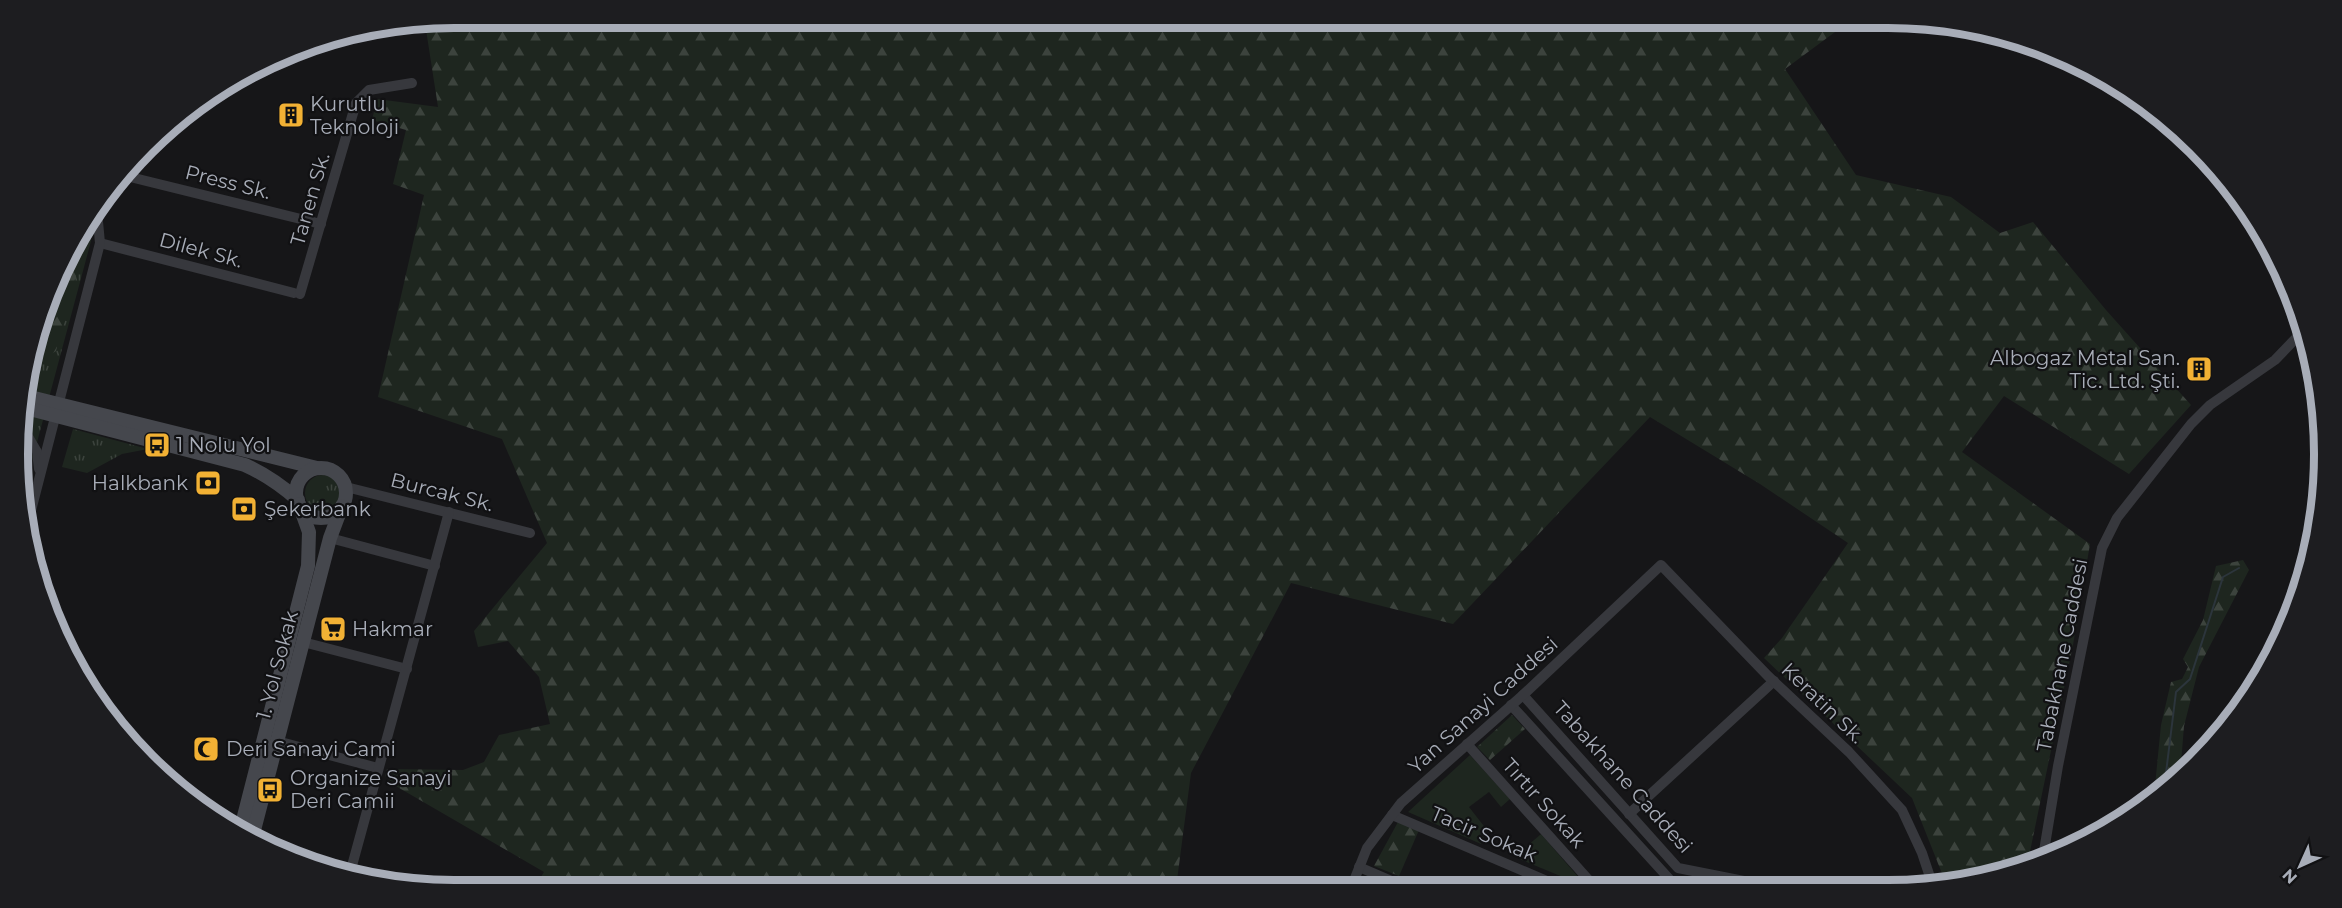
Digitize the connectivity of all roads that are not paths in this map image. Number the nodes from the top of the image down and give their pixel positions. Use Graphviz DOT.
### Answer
graph roads {
  1 [pos="412,83"];
  2 [pos="131,177"];
  3 [pos="98,221"];
  4 [pos="321,224"];
  5 [pos="100,243"];
  6 [pos="297,293"];
  7 [pos="2297,337"];
  8 [pos="32,399"];
  9 [pos="31,408"];
  10 [pos="57,410"];
  11 [pos="29,438"];
  12 [pos="317,468"];
  13 [pos="38,485"];
  14 [pos="346,487"];
  15 [pos="298,502"];
  16 [pos="342,506"];
  17 [pos="32,508"];
  18 [pos="449,512"];
  19 [pos="530,532"];
  20 [pos="330,538"];
  21 [pos="1661,564"];
  22 [pos="435,566"];
  23 [pos="303,642"];
  24 [pos="406,669"];
  25 [pos="1774,681"];
  26 [pos="1523,695"];
  27 [pos="1512,705"];
  28 [pos="277,741"];
  29 [pos="1467,744"];
  30 [pos="378,768"];
  31 [pos="1629,814"];
  32 [pos="1392,815"];
  33 [pos="242,823"];
  34 [pos="254,829"];
  35 [pos="2044,850"];
  36 [pos="352,867"];
  37 [pos="1359,867"];
  38 [pos="1678,868"];
  39 [pos="1929,878"];
  40 [pos="1354,880"];
  41 [pos="1389,880"];
  42 [pos="1545,880"];
  43 [pos="1589,880"];
  44 [pos="1668,880"];
  45 [pos="1674,880"];
  46 [pos="1739,880"];
  1 -- 4 [label="street, Tanen Sk."];
  2 -- 4 [label="street, Press Sk."];
  3 -- 5 [label="street"];
  4 -- 6 [label="street, Tanen Sk."];
  5 -- 6 [label="street, Dilek Sk."];
  5 -- 10 [label="street"];
  7 -- 35 [label="street, Tabakhane Caddesi"];
  8 -- 10 [label="main road, 1. Yol Sokak"];
  9 -- 10 [label="main road, 1. Yol Sokak"];
  10 -- 12 [label="main road, 1. Yol Sokak"];
  10 -- 13 [label="street"];
  10 -- 15 [label="main road, 1. Yol Sokak"];
  11 -- 13 [label="street"];
  12 -- 14 [label="main road, 1. Yol Sokak"];
  12 -- 15 [label="main road"];
  13 -- 17 [label="street"];
  14 -- 16 [label="main road, 1. Yol Sokak"];
  14 -- 18 [label="street, Burcak Sk."];
  15 -- 16 [label="main road, 1. Yol Sokak"];
  15 -- 33 [label="main road, 1. Yol Sokak"];
  16 -- 20 [label="main road, 1. Yol Sokak"];
  18 -- 19 [label="street, Burcak Sk."];
  18 -- 22 [label="street"];
  20 -- 22 [label="street"];
  20 -- 23 [label="main road, 1. Yol Sokak"];
  21 -- 25 [label="street, Keratin Sk."];
  21 -- 26 [label="street, Yan Sanayi Caddesi"];
  22 -- 24 [label="street"];
  23 -- 24 [label="street"];
  23 -- 28 [label="main road, 1. Yol Sokak"];
  24 -- 30 [label="street"];
  25 -- 31 [label="street"];
  25 -- 39 [label="street, Keratin Sk."];
  26 -- 27 [label="street, Yan Sanayi Caddesi"];
  26 -- 31 [label="street, Tabakhane Caddesi"];
  27 -- 29 [label="street, Yan Sanayi Caddesi"];
  27 -- 44 [label="street"];
  28 -- 30 [label="street"];
  28 -- 34 [label="main road, 1. Yol Sokak"];
  29 -- 32 [label="street, Yan Sanayi Caddesi"];
  29 -- 43 [label="street, Tırtır Sokak"];
  30 -- 36 [label="street"];
  31 -- 38 [label="street, Tabakhane Caddesi"];
  32 -- 37 [label="street, Yan Sanayi Caddesi"];
  32 -- 42 [label="street, Tacir Sokak"];
  37 -- 40 [label="street, Yan Sanayi Caddesi"];
  37 -- 41 [label="street"];
  38 -- 45 [label="street"];
  38 -- 46 [label="street, Tabakhane Caddesi"];
}
